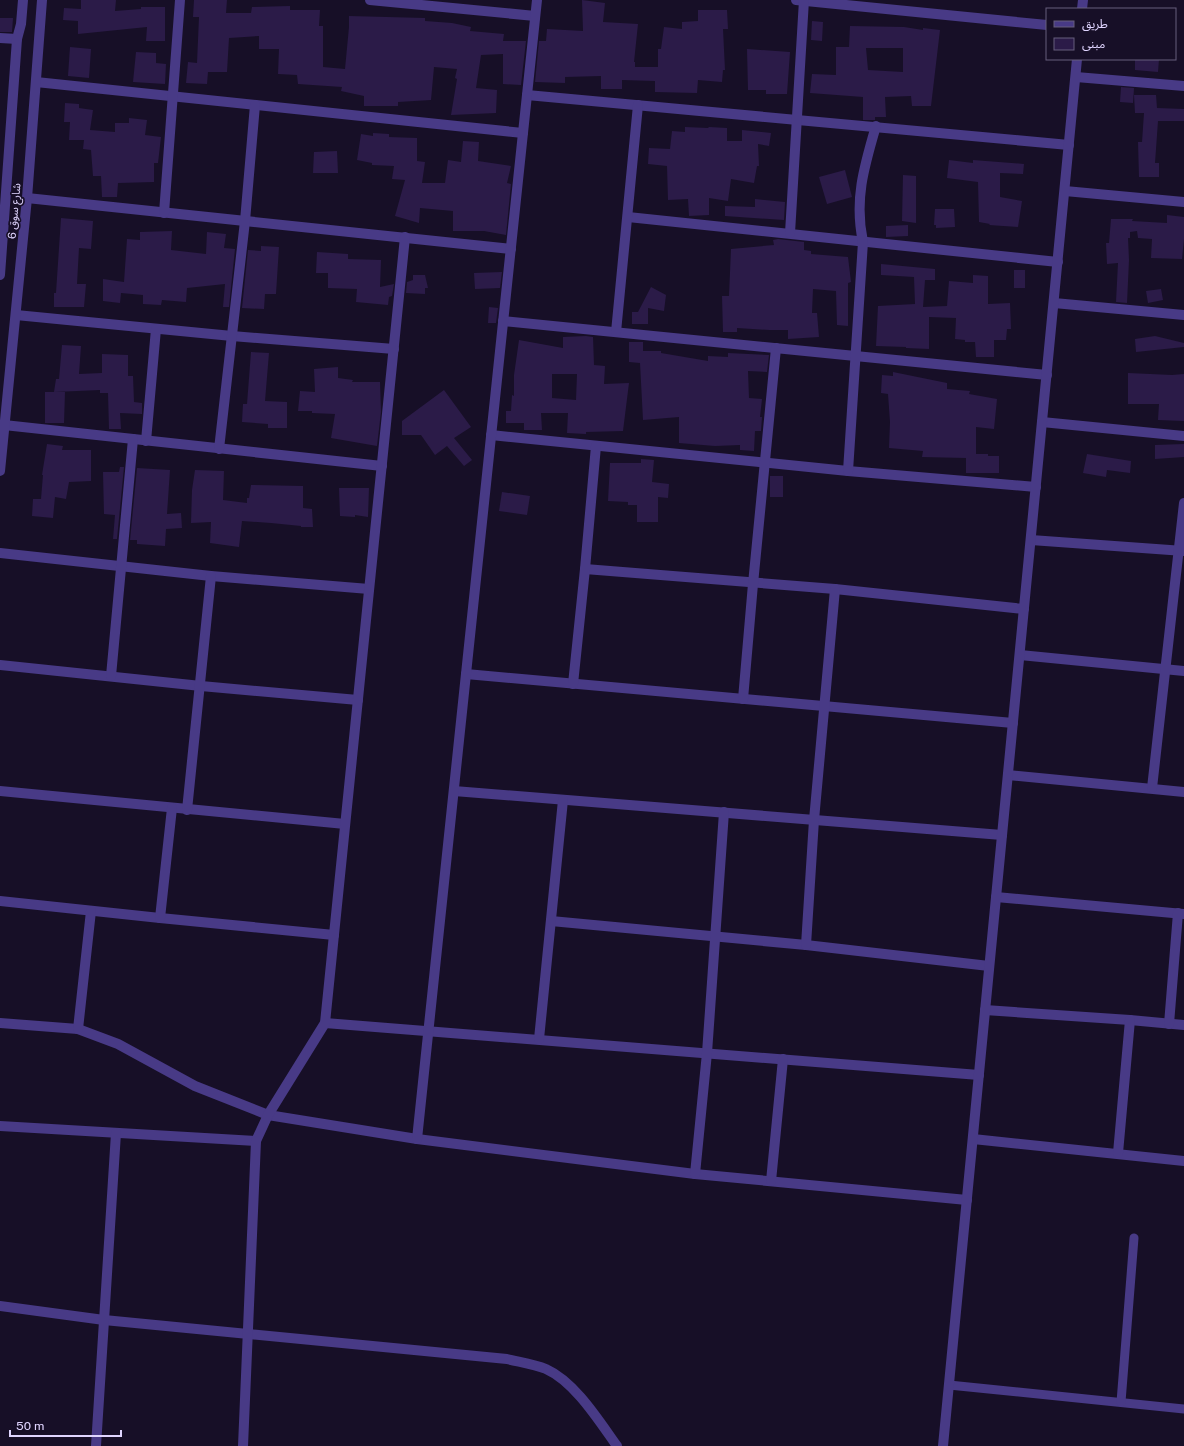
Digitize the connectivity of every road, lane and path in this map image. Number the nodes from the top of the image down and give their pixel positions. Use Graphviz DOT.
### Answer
graph roads {
  1 [pos="23,0"];
  2 [pos="42,0"];
  3 [pos="180,0"];
  4 [pos="370,0"];
  5 [pos="537,0"];
  6 [pos="801,0"];
  7 [pos="535,16"];
  8 [pos="1046,25"];
  9 [pos="0,38"];
  10 [pos="17,39"];
  11 [pos="1077,60"];
  12 [pos="1076,77"];
  13 [pos="36,82"];
  14 [pos="1184,86"];
  15 [pos="527,95"];
  16 [pos="173,96"];
  17 [pos="255,105"];
  18 [pos="638,105"];
  19 [pos="798,119"];
  20 [pos="876,126"];
  21 [pos="523,133"];
  22 [pos="1069,145"];
  23 [pos="5,153"];
  24 [pos="1065,191"];
  25 [pos="27,198"];
  26 [pos="1184,202"];
  27 [pos="164,212"];
  28 [pos="628,217"];
  29 [pos="245,221"];
  30 [pos="790,233"];
  31 [pos="405,237"];
  32 [pos="864,242"];
  33 [pos="511,248"];
  34 [pos="1058,262"];
  35 [pos="0,274"];
  36 [pos="1054,303"];
  37 [pos="16,315"];
  38 [pos="1184,315"];
  39 [pos="503,321"];
  40 [pos="156,329"];
  41 [pos="616,332"];
  42 [pos="232,336"];
  43 [pos="776,348"];
  44 [pos="394,350"];
  45 [pos="856,356"];
  46 [pos="1047,375"];
  47 [pos="1042,422"];
  48 [pos="4,425"];
  49 [pos="491,435"];
  50 [pos="1184,436"];
  51 [pos="133,440"];
  52 [pos="146,441"];
  53 [pos="596,446"];
  54 [pos="219,449"];
  55 [pos="765,463"];
  56 [pos="382,466"];
  57 [pos="0,471"];
  58 [pos="848,471"];
  59 [pos="1036,487"];
  60 [pos="1184,503"];
  61 [pos="1031,540"];
  62 [pos="1181,551"];
  63 [pos="0,552"];
  64 [pos="121,566"];
  65 [pos="585,570"];
  66 [pos="211,576"];
  67 [pos="753,584"];
  68 [pos="369,589"];
  69 [pos="835,590"];
  70 [pos="1024,609"];
  71 [pos="1020,655"];
  72 [pos="0,665"];
  73 [pos="1165,669"];
  74 [pos="1184,671"];
  75 [pos="466,674"];
  76 [pos="111,676"];
  77 [pos="573,684"];
  78 [pos="201,686"];
  79 [pos="743,699"];
  80 [pos="358,700"];
  81 [pos="825,706"];
  82 [pos="1013,723"];
  83 [pos="1008,775"];
  84 [pos="1152,788"];
  85 [pos="0,791"];
  86 [pos="454,791"];
  87 [pos="1184,792"];
  88 [pos="563,800"];
  89 [pos="172,808"];
  90 [pos="187,810"];
  91 [pos="724,812"];
  92 [pos="814,820"];
  93 [pos="345,824"];
  94 [pos="1002,835"];
  95 [pos="996,898"];
  96 [pos="0,901"];
  97 [pos="91,911"];
  98 [pos="1181,913"];
  99 [pos="160,918"];
  100 [pos="551,921"];
  101 [pos="334,935"];
  102 [pos="715,936"];
  103 [pos="806,945"];
  104 [pos="989,966"];
  105 [pos="985,1010"];
  106 [pos="1130,1020"];
  107 [pos="0,1023"];
  108 [pos="325,1023"];
  109 [pos="1169,1024"];
  110 [pos="1184,1025"];
  111 [pos="78,1030"];
  112 [pos="429,1031"];
  113 [pos="539,1040"];
  114 [pos="707,1053"];
  115 [pos="783,1059"];
  116 [pos="979,1075"];
  117 [pos="268,1115"];
  118 [pos="0,1126"];
  119 [pos="116,1133"];
  120 [pos="417,1138"];
  121 [pos="973,1139"];
  122 [pos="256,1141"];
  123 [pos="1118,1153"];
  124 [pos="1184,1161"];
  125 [pos="695,1174"];
  126 [pos="771,1181"];
  127 [pos="967,1200"];
  128 [pos="1134,1238"];
  129 [pos="0,1306"];
  130 [pos="104,1320"];
  131 [pos="247,1334"];
  132 [pos="949,1385"];
  133 [pos="1121,1402"];
  134 [pos="1184,1409"];
  135 [pos="96,1446"];
  136 [pos="243,1446"];
  137 [pos="617,1446"];
  138 [pos="943,1446"];
  1 -- 10 [label="street, شارع سوق 6"];
  2 -- 13 [label="street, شارع سوق 6"];
  3 -- 16 [label="street"];
  4 -- 7 [label="street"];
  5 -- 7 [label="street"];
  6 -- 8 [label="street"];
  6 -- 19 [label="street"];
  7 -- 15 [label="street"];
  9 -- 10 [label="street"];
  10 -- 23 [label="street, شارع سوق 6"];
  11 -- 12 [label="street"];
  12 -- 14 [label="street"];
  12 -- 22 [label="street"];
  13 -- 16 [label="street"];
  13 -- 25 [label="street, شارع سوق 6"];
  15 -- 18 [label="street"];
  15 -- 21 [label="street"];
  16 -- 17 [label="street"];
  16 -- 27 [label="street"];
  17 -- 21 [label="street"];
  17 -- 29 [label="street"];
  18 -- 19 [label="street"];
  18 -- 28 [label="street"];
  19 -- 20 [label="street"];
  19 -- 30 [label="street"];
  20 -- 22 [label="street"];
  20 -- 32 [label="street"];
  21 -- 33 [label="street"];
  22 -- 24 [label="street"];
  23 -- 35 [label="street, شارع سوق 6"];
  24 -- 26 [label="street"];
  24 -- 34 [label="street"];
  25 -- 27 [label="street"];
  25 -- 37 [label="street, شارع سوق 6"];
  27 -- 29 [label="street"];
  28 -- 30 [label="street"];
  28 -- 41 [label="street"];
  29 -- 31 [label="street"];
  29 -- 42 [label="street"];
  30 -- 32 [label="street"];
  31 -- 33 [label="street"];
  31 -- 44 [label="street"];
  32 -- 34 [label="street"];
  32 -- 45 [label="street"];
  33 -- 39 [label="street"];
  34 -- 36 [label="street"];
  36 -- 38 [label="street"];
  36 -- 46 [label="street"];
  37 -- 40 [label="street"];
  37 -- 48 [label="street, شارع سوق 6"];
  39 -- 41 [label="street"];
  39 -- 49 [label="street"];
  40 -- 42 [label="street"];
  40 -- 52 [label="street"];
  41 -- 43 [label="street"];
  42 -- 44 [label="street"];
  42 -- 54 [label="street"];
  43 -- 45 [label="street"];
  43 -- 55 [label="street"];
  44 -- 56 [label="street"];
  45 -- 46 [label="street"];
  45 -- 58 [label="street"];
  46 -- 47 [label="street"];
  47 -- 50 [label="street"];
  47 -- 59 [label="street"];
  48 -- 51 [label="street"];
  48 -- 57 [label="street, شارع سوق 6"];
  49 -- 53 [label="street"];
  49 -- 75 [label="street"];
  51 -- 52 [label="street"];
  51 -- 64 [label="street"];
  52 -- 54 [label="street"];
  53 -- 55 [label="street"];
  53 -- 65 [label="street"];
  54 -- 56 [label="street"];
  55 -- 58 [label="street"];
  55 -- 67 [label="street"];
  56 -- 68 [label="street"];
  58 -- 59 [label="street"];
  59 -- 61 [label="street"];
  60 -- 62 [label="street"];
  61 -- 62 [label="street"];
  61 -- 70 [label="street"];
  62 -- 73 [label="street"];
  63 -- 64 [label="street"];
  64 -- 66 [label="street"];
  64 -- 76 [label="street"];
  65 -- 67 [label="street"];
  65 -- 77 [label="street"];
  66 -- 68 [label="street"];
  66 -- 78 [label="street"];
  67 -- 69 [label="street"];
  67 -- 79 [label="street"];
  68 -- 80 [label="street"];
  69 -- 70 [label="street"];
  69 -- 81 [label="street"];
  70 -- 71 [label="street"];
  71 -- 73 [label="street"];
  71 -- 82 [label="street"];
  72 -- 76 [label="street"];
  73 -- 74 [label="street"];
  73 -- 84 [label="street"];
  75 -- 77 [label="street"];
  75 -- 86 [label="street"];
  76 -- 78 [label="street"];
  77 -- 79 [label="street"];
  78 -- 80 [label="street"];
  78 -- 90 [label="street"];
  79 -- 81 [label="street"];
  80 -- 93 [label="street"];
  81 -- 82 [label="street"];
  81 -- 92 [label="street"];
  82 -- 83 [label="street"];
  83 -- 84 [label="street"];
  83 -- 94 [label="street"];
  84 -- 87 [label="street"];
  85 -- 89 [label="street"];
  86 -- 88 [label="street"];
  86 -- 112 [label="street"];
  88 -- 91 [label="street"];
  88 -- 100 [label="street"];
  89 -- 90 [label="street"];
  89 -- 99 [label="street"];
  90 -- 93 [label="street"];
  91 -- 92 [label="street"];
  91 -- 102 [label="street"];
  92 -- 94 [label="street"];
  92 -- 103 [label="street"];
  93 -- 101 [label="street"];
  94 -- 95 [label="street"];
  95 -- 98 [label="street"];
  95 -- 104 [label="street"];
  96 -- 97 [label="street"];
  97 -- 99 [label="street"];
  97 -- 111 [label="street"];
  98 -- 109 [label="street"];
  99 -- 101 [label="street"];
  100 -- 102 [label="street"];
  100 -- 113 [label="street"];
  101 -- 108 [label="street"];
  102 -- 103 [label="street"];
  102 -- 114 [label="street"];
  103 -- 104 [label="street"];
  104 -- 105 [label="street"];
  105 -- 106 [label="street"];
  105 -- 116 [label="street"];
  106 -- 109 [label="street"];
  106 -- 123 [label="street"];
  107 -- 111 [label="street"];
  108 -- 112 [label="street"];
  108 -- 117 [label="street"];
  109 -- 110 [label="street"];
  111 -- 117 [label="street"];
  112 -- 113 [label="street"];
  112 -- 120 [label="street"];
  113 -- 114 [label="street"];
  114 -- 115 [label="street"];
  114 -- 125 [label="street"];
  115 -- 116 [label="street"];
  115 -- 126 [label="street"];
  116 -- 121 [label="street"];
  117 -- 120 [label="street"];
  117 -- 122 [label="street"];
  118 -- 119 [label="street"];
  119 -- 122 [label="street"];
  119 -- 130 [label="street"];
  120 -- 125 [label="street"];
  121 -- 123 [label="street"];
  121 -- 127 [label="street"];
  122 -- 131 [label="street"];
  123 -- 124 [label="street"];
  125 -- 126 [label="street"];
  126 -- 127 [label="street"];
  127 -- 132 [label="street"];
  128 -- 133 [label="lane"];
  129 -- 130 [label="street"];
  130 -- 131 [label="street"];
  130 -- 135 [label="street"];
  131 -- 136 [label="street"];
  131 -- 137 [label="street"];
  132 -- 133 [label="lane"];
  132 -- 138 [label="street"];
  133 -- 134 [label="lane"];
}
